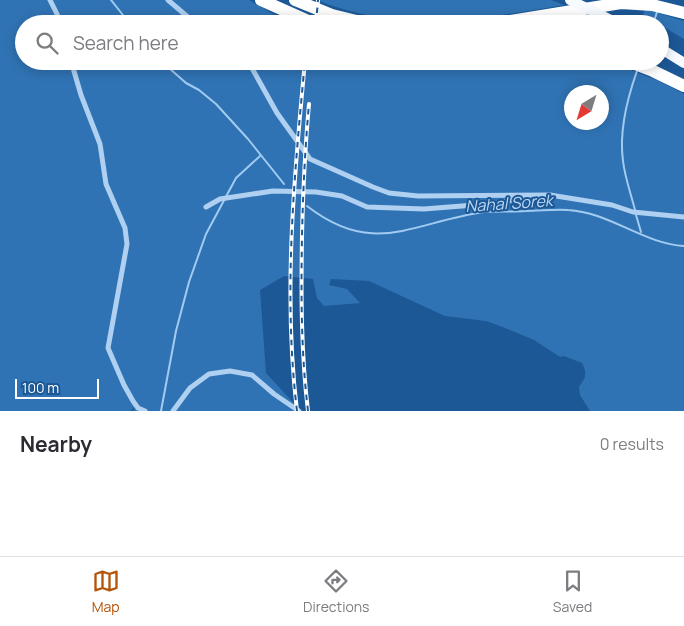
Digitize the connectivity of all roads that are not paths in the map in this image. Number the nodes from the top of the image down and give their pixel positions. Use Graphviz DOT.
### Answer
graph roads {
  1 [pos="50,0"];
  2 [pos="168,0"];
  3 [pos="261,0"];
  4 [pos="295,0"];
  5 [pos="570,0"];
  6 [pos="684,13"];
  7 [pos="57,15"];
  8 [pos="186,15"];
  9 [pos="295,15"];
  10 [pos="332,15"];
  11 [pos="545,15"];
  12 [pos="601,15"];
  13 [pos="669,54"];
  14 [pos="684,63"];
  15 [pos="74,70"];
  16 [pos="253,70"];
  17 [pos="650,70"];
  18 [pos="684,86"];
  19 [pos="534,195"];
  20 [pos="206,207"];
  21 [pos="684,217"];
  22 [pos="145,411"];
  23 [pos="173,411"];
  24 [pos="299,411"];
  1 -- 7 [label="street"];
  2 -- 8 [label="street"];
  3 -- 9 [label="highway"];
  4 -- 10 [label="highway"];
  5 -- 12 [label="main road, bridge"];
  6 -- 11 [label="highway"];
  13 -- 14 [label="main road"];
  15 -- 22 [label="street"];
  16 -- 19 [label="street"];
  17 -- 18 [label="highway"];
  19 -- 20 [label="street"];
  19 -- 21 [label="street"];
  23 -- 24 [label="street"];
}
